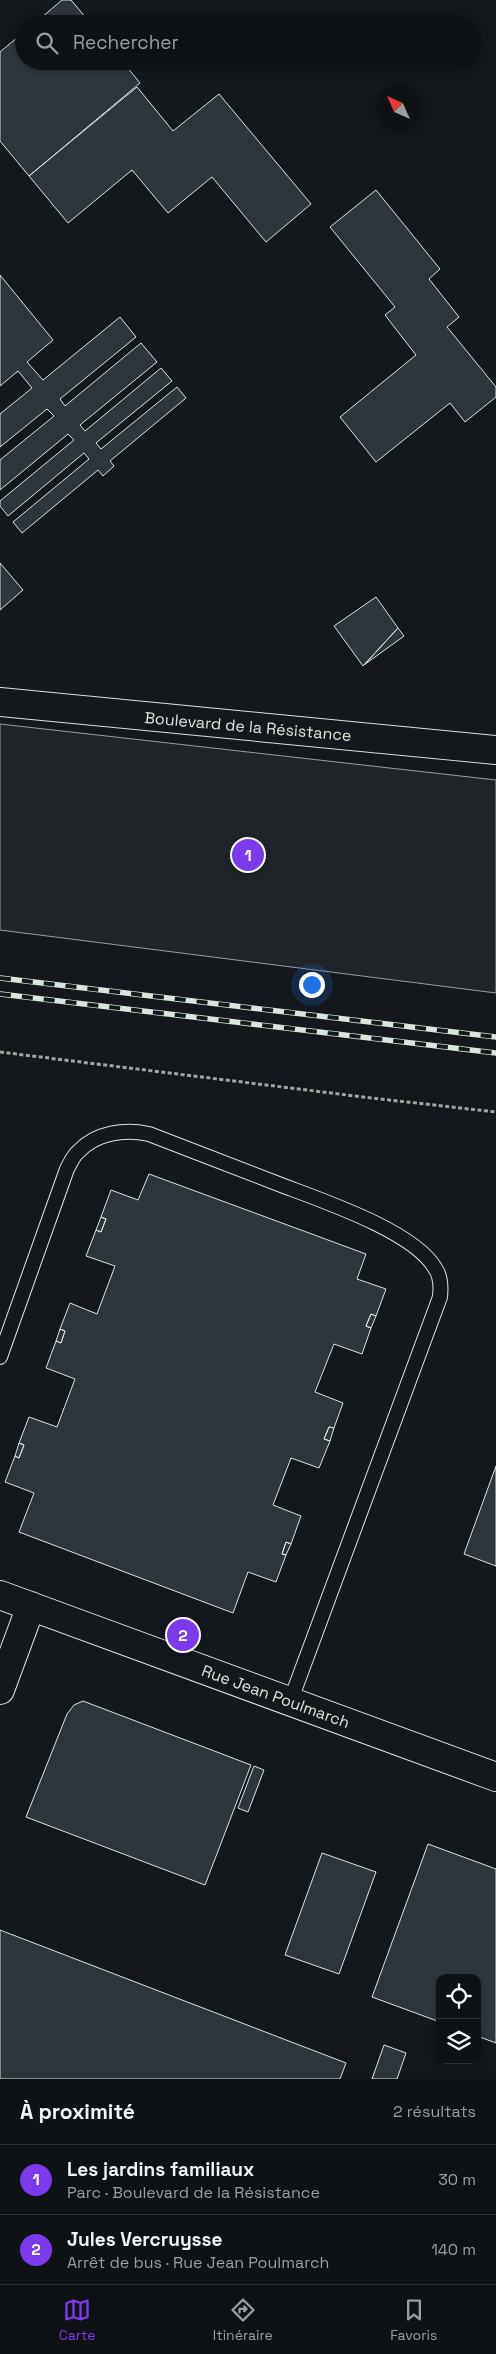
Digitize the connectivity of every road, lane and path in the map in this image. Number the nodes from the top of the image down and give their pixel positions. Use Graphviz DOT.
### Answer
graph roads {
  1 [pos="0,702"];
  2 [pos="496,750"];
  3 [pos="0,1052"];
  4 [pos="496,1112"];
  5 [pos="0,1357"];
  6 [pos="0,1594"];
  7 [pos="31,1606"];
  8 [pos="0,1690"];
  9 [pos="290,1702"];
  10 [pos="496,1777"];
  1 -- 2 [label="street, Boulevard de la Résistance"];
  3 -- 4 [label="path"];
  5 -- 9 [label="lane"];
  6 -- 7 [label="street, Rue Jean Poulmarch"];
  7 -- 8 [label="street"];
  7 -- 9 [label="street, Rue Jean Poulmarch"];
  9 -- 10 [label="street, Rue Jean Poulmarch"];
}
